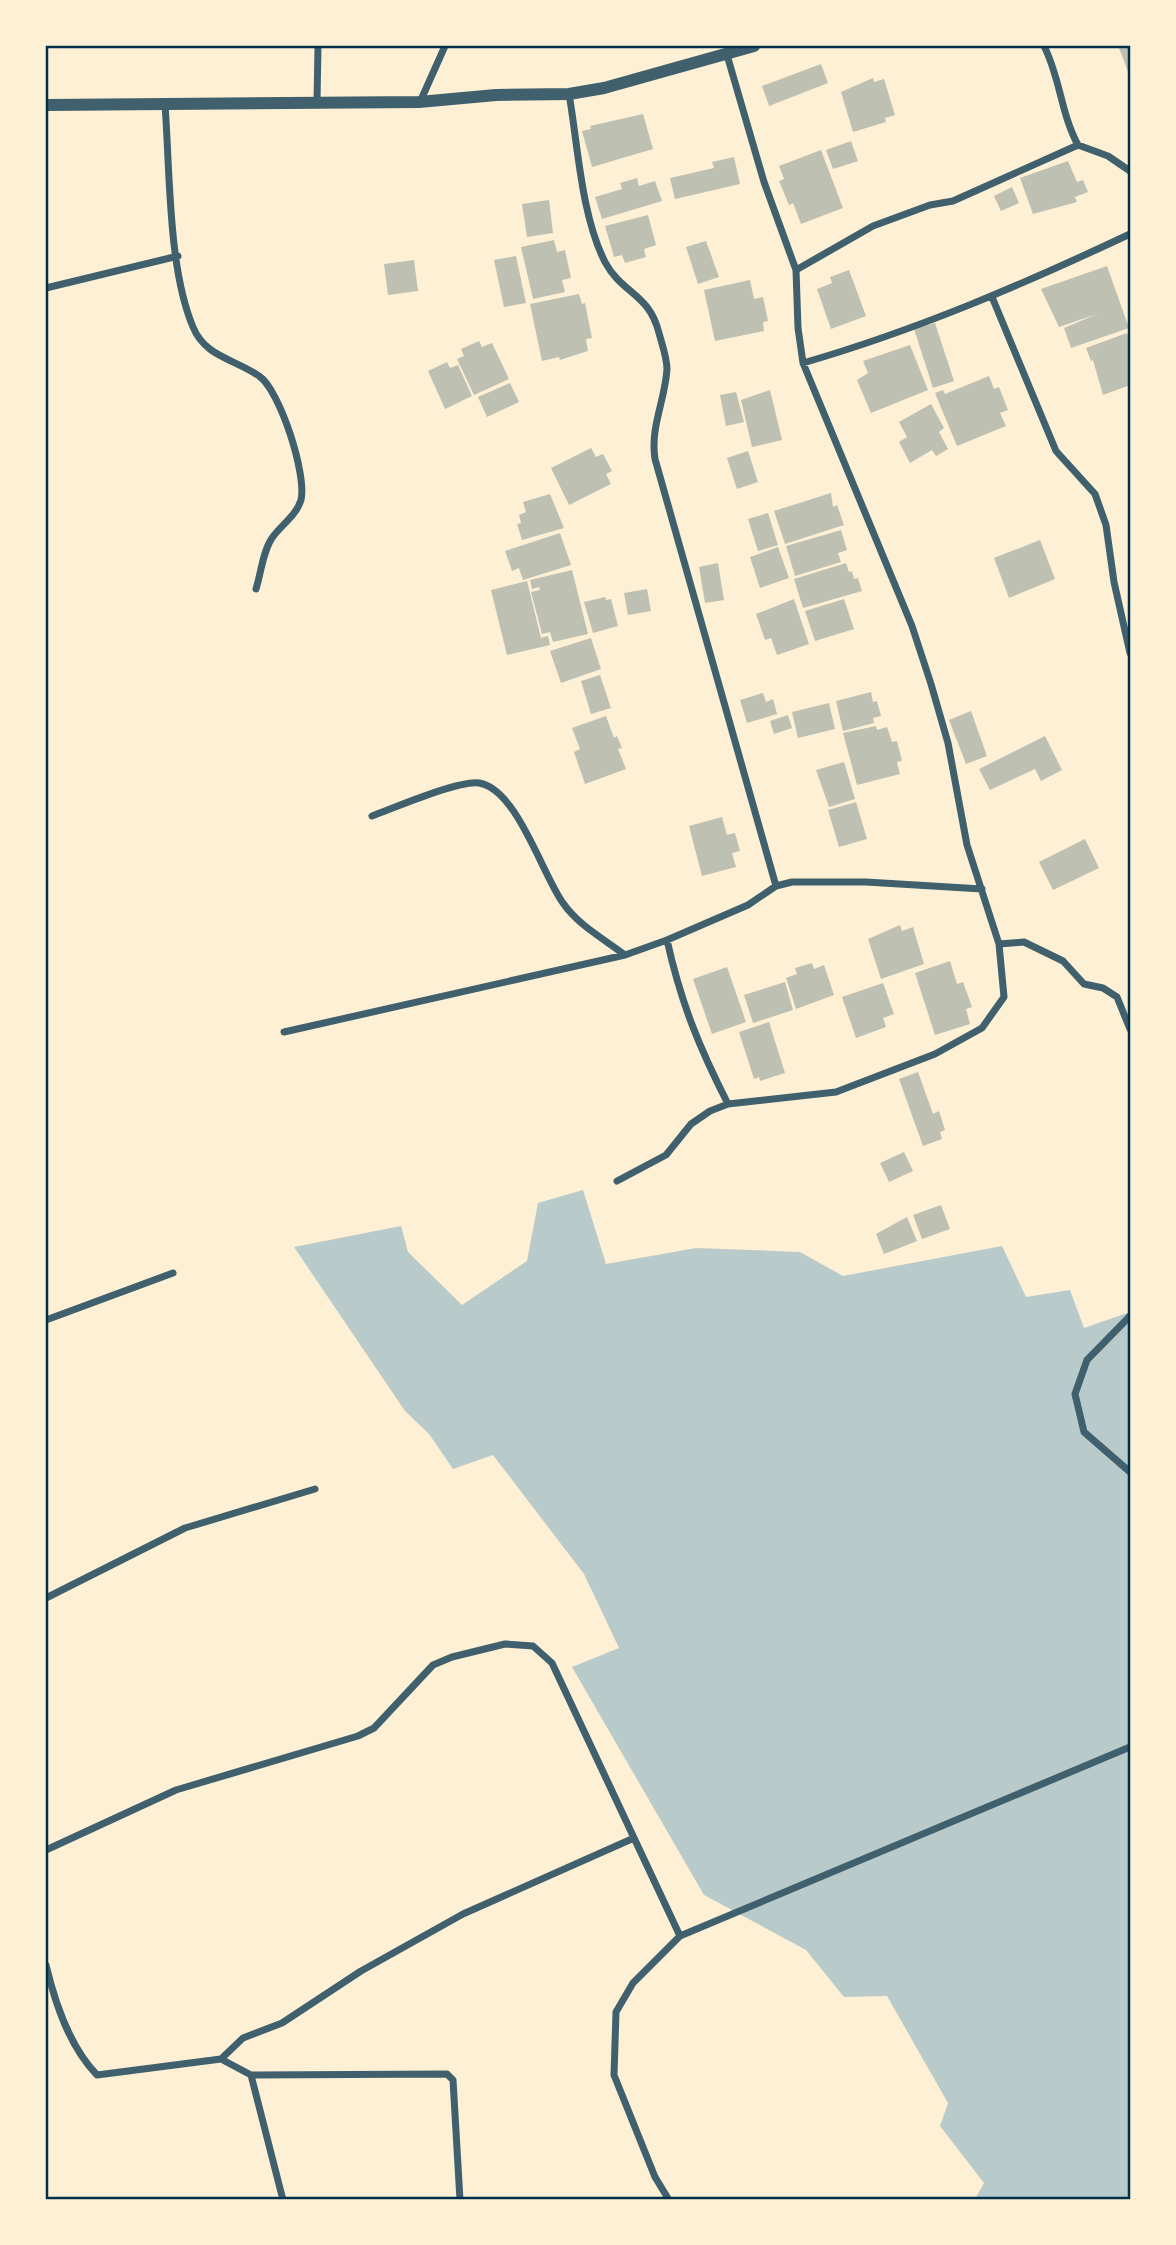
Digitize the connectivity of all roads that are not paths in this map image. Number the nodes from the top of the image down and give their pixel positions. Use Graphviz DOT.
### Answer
graph roads {
  1 [pos="318,46"];
  2 [pos="445,46"];
  3 [pos="754,46"];
  4 [pos="1044,46"];
  5 [pos="727,55"];
  6 [pos="569,94"];
  7 [pos="317,102"];
  8 [pos="419,102"];
  9 [pos="46,105"];
  10 [pos="165,105"];
  11 [pos="1078,145"];
  12 [pos="1130,171"];
  13 [pos="1130,234"];
  14 [pos="178,256"];
  15 [pos="796,270"];
  16 [pos="46,288"];
  17 [pos="992,297"];
  18 [pos="803,363"];
  19 [pos="256,589"];
  20 [pos="1130,653"];
  21 [pos="372,816"];
  22 [pos="776,886"];
  23 [pos="982,889"];
  24 [pos="667,940"];
  25 [pos="999,944"];
  26 [pos="625,954"];
  27 [pos="1130,1029"];
  28 [pos="284,1032"];
  29 [pos="728,1104"];
  30 [pos="617,1181"];
  31 [pos="173,1273"];
  32 [pos="1130,1316"];
  33 [pos="46,1320"];
  34 [pos="1130,1472"];
  35 [pos="315,1489"];
  36 [pos="46,1598"];
  37 [pos="1130,1747"];
  38 [pos="634,1838"];
  39 [pos="46,1850"];
  40 [pos="680,1936"];
  41 [pos="46,1965"];
  42 [pos="221,2059"];
  43 [pos="251,2076"];
  44 [pos="283,2200"];
  45 [pos="460,2200"];
  46 [pos="668,2200"];
  1 -- 7 [label="street"];
  2 -- 8 [label="street"];
  3 -- 5 [label="street"];
  4 -- 11 [label="street"];
  5 -- 6 [label="street"];
  5 -- 15 [label="street"];
  6 -- 8 [label="street"];
  6 -- 22 [label="street"];
  7 -- 8 [label="street"];
  7 -- 10 [label="street"];
  9 -- 10 [label="street"];
  10 -- 14 [label="street"];
  11 -- 12 [label="street"];
  11 -- 15 [label="street"];
  13 -- 17 [label="street"];
  14 -- 16 [label="street"];
  14 -- 19 [label="street"];
  15 -- 18 [label="street"];
  17 -- 18 [label="street"];
  17 -- 20 [label="street"];
  18 -- 23 [label="street"];
  21 -- 26 [label="street"];
  22 -- 23 [label="street"];
  22 -- 24 [label="street"];
  23 -- 25 [label="street"];
  24 -- 26 [label="street"];
  24 -- 29 [label="street"];
  25 -- 27 [label="street"];
  25 -- 29 [label="street"];
  26 -- 28 [label="street"];
  29 -- 30 [label="street"];
  31 -- 33 [label="street"];
  32 -- 34 [label="street"];
  35 -- 36 [label="street"];
  37 -- 40 [label="street"];
  38 -- 39 [label="street"];
  38 -- 40 [label="street"];
  38 -- 42 [label="street"];
  40 -- 46 [label="street"];
  41 -- 42 [label="street"];
  42 -- 43 [label="street"];
  43 -- 44 [label="street"];
  43 -- 45 [label="street"];
}
